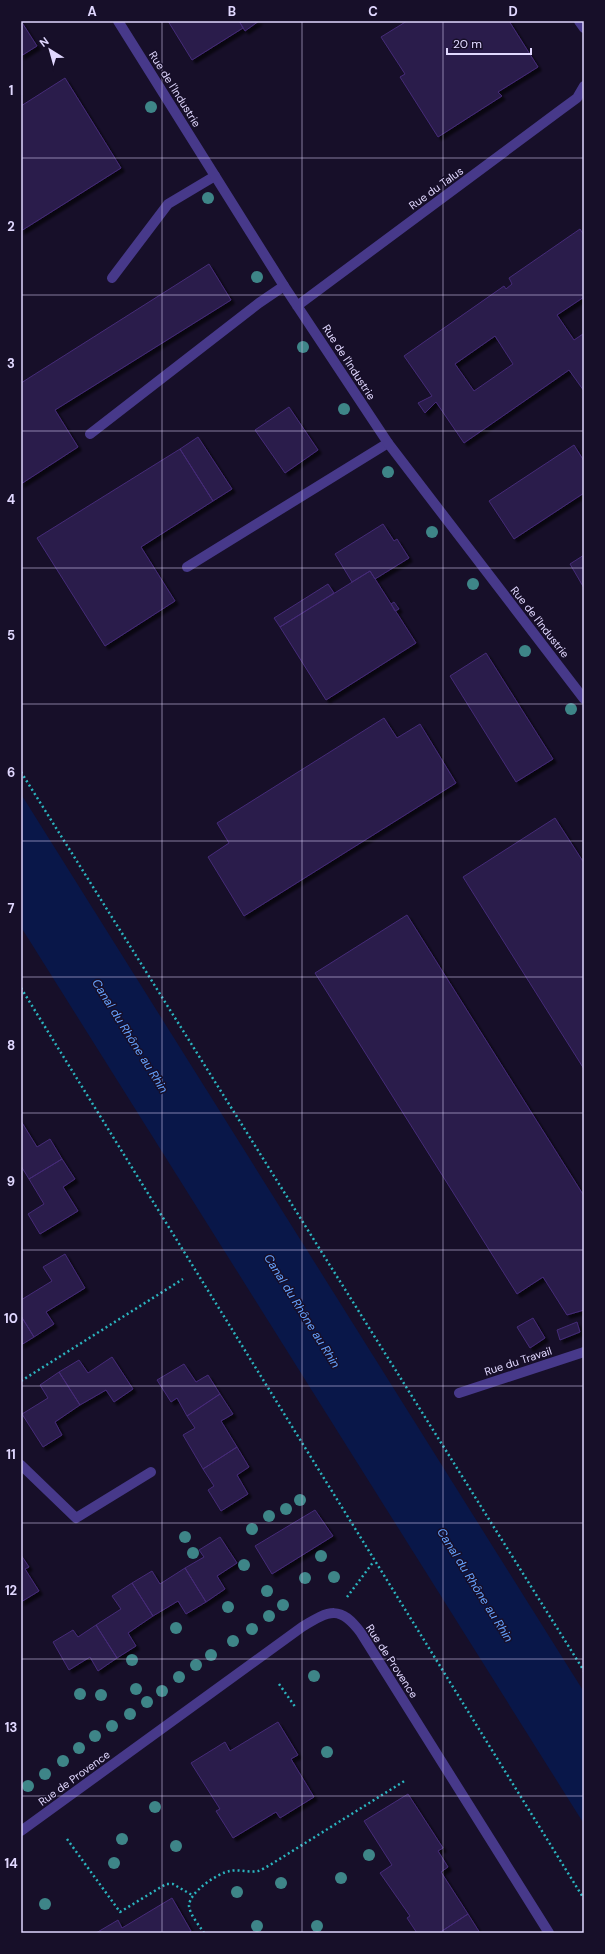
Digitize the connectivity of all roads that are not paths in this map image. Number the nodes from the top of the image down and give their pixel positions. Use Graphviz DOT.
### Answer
graph roads {
  1 [pos="118,21"];
  2 [pos="579,21"];
  3 [pos="584,28"];
  4 [pos="584,86"];
  5 [pos="215,176"];
  6 [pos="112,278"];
  7 [pos="284,286"];
  8 [pos="297,306"];
  9 [pos="90,434"];
  10 [pos="388,443"];
  11 [pos="187,567"];
  12 [pos="584,699"];
  13 [pos="584,1352"];
  14 [pos="459,1393"];
  15 [pos="21,1465"];
  16 [pos="151,1472"];
  17 [pos="21,1832"];
  18 [pos="549,1933"];
  1 -- 5 [label="street, Rue de l'Industrie"];
  2 -- 3 [label="street"];
  4 -- 8 [label="street, Rue du Talus"];
  5 -- 6 [label="street"];
  5 -- 7 [label="street, Rue de l'Industrie"];
  7 -- 8 [label="street, Rue de l'Industrie"];
  7 -- 9 [label="street"];
  8 -- 10 [label="street, Rue de l'Industrie"];
  10 -- 11 [label="street"];
  10 -- 12 [label="street, Rue de l'Industrie"];
  13 -- 14 [label="street, Rue du Travail"];
  15 -- 16 [label="street"];
  17 -- 18 [label="street, Rue de Provence"];
}
